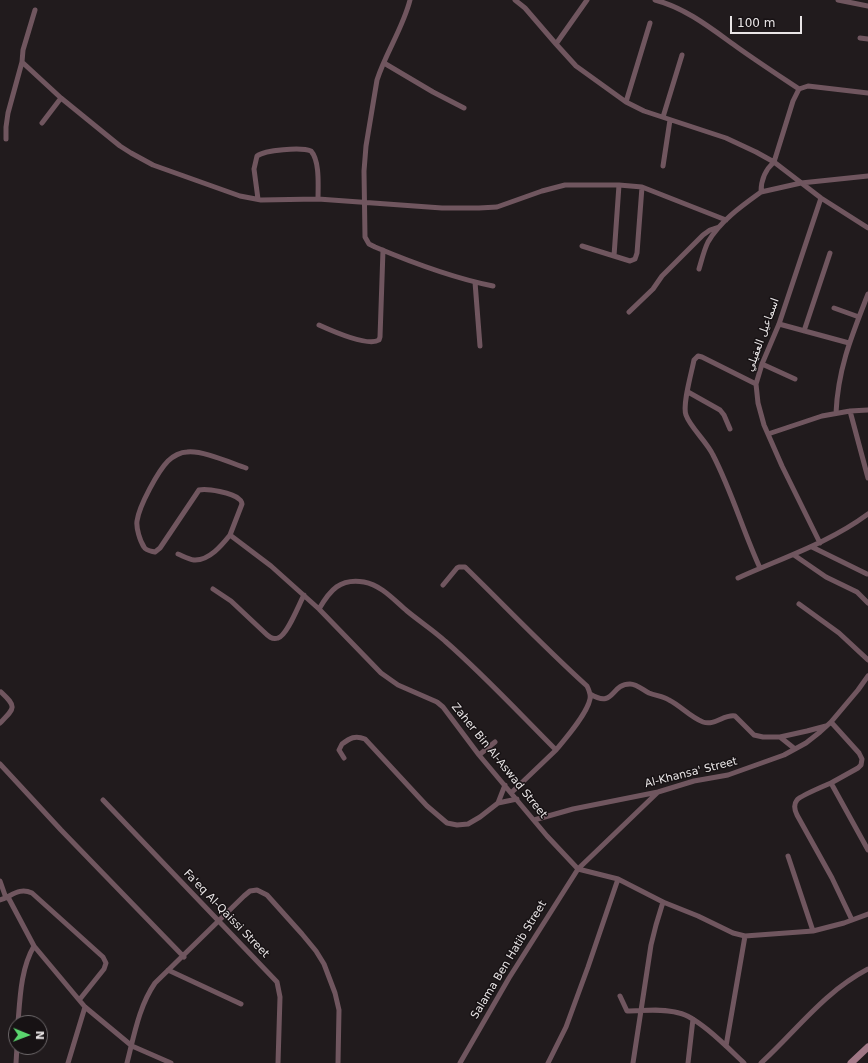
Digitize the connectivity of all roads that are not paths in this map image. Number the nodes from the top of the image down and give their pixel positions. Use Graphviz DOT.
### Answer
graph roads {
  1 [pos="410,0"];
  2 [pos="515,0"];
  3 [pos="587,0"];
  4 [pos="655,0"];
  5 [pos="838,0"];
  6 [pos="868,6"];
  7 [pos="35,10"];
  8 [pos="650,23"];
  9 [pos="860,38"];
  10 [pos="868,39"];
  11 [pos="556,44"];
  12 [pos="682,55"];
  13 [pos="22,62"];
  14 [pos="384,63"];
  15 [pos="799,89"];
  16 [pos="868,93"];
  17 [pos="61,98"];
  18 [pos="626,102"];
  19 [pos="464,108"];
  20 [pos="663,117"];
  21 [pos="670,120"];
  22 [pos="42,123"];
  23 [pos="6,139"];
  24 [pos="774,162"];
  25 [pos="663,166"];
  26 [pos="868,176"];
  27 [pos="801,183"];
  28 [pos="619,184"];
  29 [pos="642,187"];
  30 [pos="762,192"];
  31 [pos="821,198"];
  32 [pos="258,199"];
  33 [pos="318,199"];
  34 [pos="365,203"];
  35 [pos="726,220"];
  36 [pos="719,227"];
  37 [pos="868,228"];
  38 [pos="582,246"];
  39 [pos="383,250"];
  40 [pos="830,253"];
  41 [pos="614,256"];
  42 [pos="699,268"];
  43 [pos="475,282"];
  44 [pos="493,286"];
  45 [pos="868,294"];
  46 [pos="834,308"];
  47 [pos="629,312"];
  48 [pos="859,317"];
  49 [pos="779,324"];
  50 [pos="319,325"];
  51 [pos="804,330"];
  52 [pos="849,343"];
  53 [pos="480,346"];
  54 [pos="762,364"];
  55 [pos="795,379"];
  56 [pos="756,384"];
  57 [pos="688,392"];
  58 [pos="868,410"];
  59 [pos="850,411"];
  60 [pos="836,413"];
  61 [pos="730,429"];
  62 [pos="768,434"];
  63 [pos="865,459"];
  64 [pos="246,468"];
  65 [pos="868,478"];
  66 [pos="868,514"];
  67 [pos="230,534"];
  68 [pos="820,543"];
  69 [pos="812,546"];
  70 [pos="178,554"];
  71 [pos="794,555"];
  72 [pos="760,568"];
  73 [pos="867,574"];
  74 [pos="738,578"];
  75 [pos="443,585"];
  76 [pos="213,589"];
  77 [pos="304,595"];
  78 [pos="868,603"];
  79 [pos="799,604"];
  80 [pos="319,609"];
  81 [pos="868,660"];
  82 [pos="868,676"];
  83 [pos="2,692"];
  84 [pos="590,694"];
  85 [pos="0,723"];
  86 [pos="830,723"];
  87 [pos="780,737"];
  88 [pos="494,742"];
  89 [pos="556,750"];
  90 [pos="795,750"];
  91 [pos="479,755"];
  92 [pos="344,758"];
  93 [pos="0,764"];
  94 [pos="831,783"];
  95 [pos="505,785"];
  96 [pos="658,792"];
  97 [pos="511,793"];
  98 [pos="103,800"];
  99 [pos="517,800"];
  100 [pos="498,803"];
  101 [pos="534,820"];
  102 [pos="868,850"];
  103 [pos="788,856"];
  104 [pos="578,869"];
  105 [pos="618,879"];
  106 [pos="0,881"];
  107 [pos="7,897"];
  108 [pos="0,900"];
  109 [pos="663,902"];
  110 [pos="868,914"];
  111 [pos="852,920"];
  112 [pos="218,922"];
  113 [pos="813,930"];
  114 [pos="745,936"];
  115 [pos="34,946"];
  116 [pos="184,957"];
  117 [pos="868,969"];
  118 [pos="168,970"];
  119 [pos="620,996"];
  120 [pos="80,999"];
  121 [pos="241,1004"];
  122 [pos="85,1006"];
  123 [pos="642,1011"];
  124 [pos="19,1015"];
  125 [pos="693,1019"];
  126 [pos="132,1046"];
  127 [pos="726,1046"];
  128 [pos="868,1047"];
  129 [pos="68,1063"];
  130 [pos="127,1063"];
  131 [pos="171,1063"];
  132 [pos="278,1063"];
  133 [pos="338,1063"];
  134 [pos="460,1063"];
  135 [pos="548,1063"];
  136 [pos="633,1063"];
  137 [pos="688,1063"];
  138 [pos="744,1063"];
  139 [pos="761,1063"];
  140 [pos="851,1063"];
  1 -- 14 [label="street"];
  2 -- 11 [label="street"];
  3 -- 11 [label="street"];
  4 -- 15 [label="street"];
  5 -- 6 [label="street"];
  7 -- 13 [label="street"];
  8 -- 18 [label="street"];
  9 -- 10 [label="street"];
  11 -- 18 [label="street"];
  12 -- 20 [label="street"];
  13 -- 17 [label="street"];
  13 -- 23 [label="street"];
  14 -- 19 [label="street"];
  14 -- 34 [label="street"];
  15 -- 16 [label="street"];
  15 -- 24 [label="street"];
  17 -- 22 [label="street"];
  17 -- 32 [label="street"];
  18 -- 20 [label="street"];
  20 -- 21 [label="street"];
  21 -- 24 [label="street"];
  21 -- 25 [label="street"];
  24 -- 27 [label="street"];
  24 -- 30 [label="street"];
  26 -- 27 [label="street"];
  27 -- 30 [label="street"];
  27 -- 31 [label="street"];
  28 -- 29 [label="street"];
  28 -- 34 [label="street"];
  28 -- 41 [label="street"];
  29 -- 35 [label="street"];
  29 -- 41 [label="street"];
  30 -- 35 [label="street"];
  31 -- 37 [label="street"];
  31 -- 49 [label="street, اسماعيل العقيلي"];
  32 -- 33 [label="street"];
  32 -- 33 [label="street"];
  33 -- 34 [label="street"];
  34 -- 39 [label="street"];
  35 -- 36 [label="street"];
  36 -- 42 [label="street"];
  36 -- 47 [label="street"];
  38 -- 41 [label="street"];
  39 -- 43 [label="street"];
  39 -- 50 [label="street"];
  40 -- 51 [label="street"];
  43 -- 44 [label="street"];
  43 -- 53 [label="street"];
  45 -- 48 [label="street"];
  46 -- 48 [label="street"];
  48 -- 52 [label="street"];
  49 -- 51 [label="street"];
  49 -- 54 [label="street, اسماعيل العقيلي"];
  51 -- 52 [label="street"];
  52 -- 60 [label="street"];
  54 -- 55 [label="street"];
  54 -- 56 [label="street, اسماعيل العقيلي"];
  56 -- 57 [label="street"];
  56 -- 62 [label="street, اسماعيل العقيلي"];
  57 -- 61 [label="street"];
  57 -- 72 [label="street"];
  58 -- 59 [label="street"];
  59 -- 60 [label="street"];
  59 -- 63 [label="street"];
  60 -- 62 [label="street"];
  62 -- 68 [label="street, اسماعيل العقيلي"];
  63 -- 65 [label="street"];
  64 -- 67 [label="street"];
  66 -- 68 [label="street"];
  67 -- 70 [label="street"];
  67 -- 77 [label="street, Zaher Bin Al-Aswad Street"];
  68 -- 69 [label="street"];
  69 -- 71 [label="street"];
  69 -- 73 [label="street"];
  71 -- 72 [label="street"];
  71 -- 78 [label="street"];
  72 -- 74 [label="street"];
  75 -- 84 [label="street"];
  76 -- 77 [label="street"];
  77 -- 80 [label="street, Zaher Bin Al-Aswad Street"];
  79 -- 81 [label="street"];
  80 -- 89 [label="street"];
  80 -- 91 [label="street, Zaher Bin Al-Aswad Street"];
  82 -- 86 [label="street, Al-Khansa' Street"];
  83 -- 85 [label="street"];
  84 -- 87 [label="street"];
  84 -- 89 [label="street"];
  86 -- 87 [label="street"];
  86 -- 90 [label="street, Al-Khansa' Street"];
  86 -- 94 [label="street"];
  87 -- 90 [label="street"];
  88 -- 91 [label="street"];
  89 -- 97 [label="street"];
  90 -- 96 [label="street, Al-Khansa' Street"];
  91 -- 95 [label="street, Zaher Bin Al-Aswad Street"];
  92 -- 100 [label="street"];
  93 -- 116 [label="street"];
  94 -- 102 [label="street"];
  94 -- 111 [label="street"];
  95 -- 97 [label="street, Zaher Bin Al-Aswad Street"];
  95 -- 100 [label="street"];
  96 -- 101 [label="street, Al-Khansa' Street"];
  96 -- 104 [label="street, Salama Ben Hatib Street"];
  97 -- 99 [label="street, Zaher Bin Al-Aswad Street"];
  98 -- 112 [label="street, Fa'eq Al-Qaissi Street"];
  99 -- 100 [label="street"];
  99 -- 101 [label="street, Zaher Bin Al-Aswad Street"];
  101 -- 104 [label="street, Zaher Bin Al-Aswad Street"];
  103 -- 113 [label="street"];
  104 -- 105 [label="street, Zaher Bin Al-Aswad Street"];
  104 -- 134 [label="street, Salama Ben Hatib Street"];
  105 -- 109 [label="street, Zaher Bin Al-Aswad Street"];
  105 -- 135 [label="street"];
  106 -- 107 [label="street"];
  107 -- 108 [label="street"];
  107 -- 115 [label="street"];
  107 -- 120 [label="street"];
  109 -- 114 [label="street, Zaher Bin Al-Aswad Street"];
  109 -- 123 [label="street"];
  110 -- 111 [label="street, Zaher Bin Al-Aswad Street"];
  111 -- 113 [label="street, Zaher Bin Al-Aswad Street"];
  112 -- 116 [label="street"];
  112 -- 132 [label="street, Fa'eq Al-Qaissi Street"];
  112 -- 133 [label="street"];
  113 -- 114 [label="street, Zaher Bin Al-Aswad Street"];
  114 -- 127 [label="street"];
  115 -- 120 [label="street"];
  115 -- 124 [label="street"];
  116 -- 118 [label="street"];
  117 -- 139 [label="street"];
  118 -- 121 [label="street"];
  118 -- 126 [label="street"];
  119 -- 123 [label="street"];
  120 -- 122 [label="street"];
  122 -- 126 [label="street"];
  122 -- 129 [label="street"];
  123 -- 125 [label="street"];
  123 -- 136 [label="street"];
  125 -- 127 [label="street"];
  125 -- 137 [label="street"];
  126 -- 130 [label="street"];
  126 -- 131 [label="street"];
  127 -- 138 [label="street"];
  128 -- 140 [label="street"];
}
